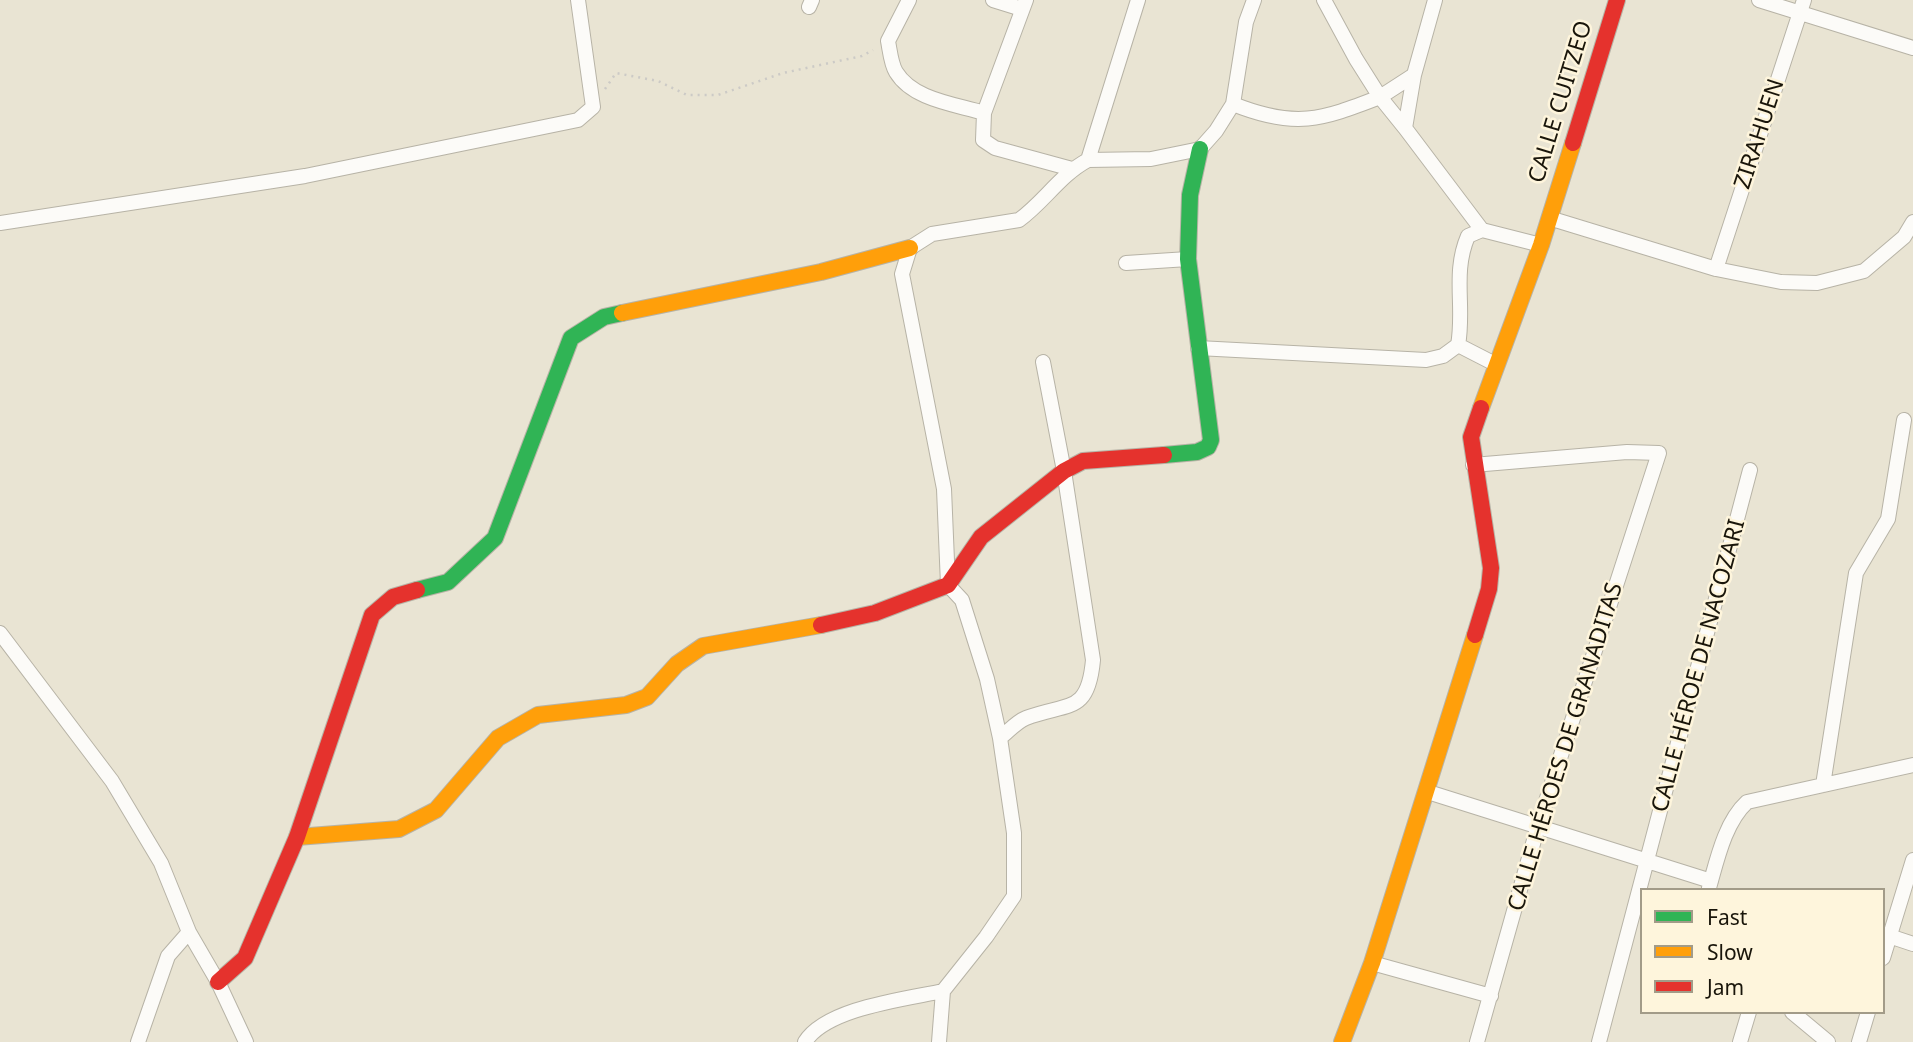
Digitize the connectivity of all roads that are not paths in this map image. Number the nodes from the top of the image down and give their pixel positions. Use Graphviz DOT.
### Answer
graph roads {
  1 [pos="578,0"];
  2 [pos="909,0"];
  3 [pos="993,0"];
  4 [pos="1138,0"];
  5 [pos="1254,0"];
  6 [pos="1324,0"];
  7 [pos="1435,0"];
  8 [pos="1617,0"];
  9 [pos="1759,0"];
  10 [pos="1024,5"];
  11 [pos="1801,7"];
  12 [pos="1913,48"];
  13 [pos="1413,75"];
  14 [pos="1380,97"];
  15 [pos="1233,104"];
  16 [pos="984,113"];
  17 [pos="1405,128"];
  18 [pos="1200,149"];
  19 [pos="1088,160"];
  20 [pos="1073,169"];
  21 [pos="1549,218"];
  22 [pos="1913,222"];
  23 [pos="0,223"];
  24 [pos="1482,230"];
  25 [pos="1541,246"];
  26 [pos="909,248"];
  27 [pos="1188,259"];
  28 [pos="1126,263"];
  29 [pos="1716,269"];
  30 [pos="1458,345"];
  31 [pos="1199,348"];
  32 [pos="1043,362"];
  33 [pos="1497,365"];
  34 [pos="1904,420"];
  35 [pos="1473,465"];
  36 [pos="1751,470"];
  37 [pos="1063,471"];
  38 [pos="948,585"];
  39 [pos="0,634"];
  40 [pos="1000,738"];
  41 [pos="1913,765"];
  42 [pos="1823,785"];
  43 [pos="1427,792"];
  44 [pos="1538,826"];
  45 [pos="297,837"];
  46 [pos="1913,859"];
  47 [pos="1648,862"];
  48 [pos="1710,885"];
  49 [pos="1643,888"];
  50 [pos="1637,918"];
  51 [pos="189,932"];
  52 [pos="1886,935"];
  53 [pos="1913,944"];
  54 [pos="1373,963"];
  55 [pos="218,982"];
  56 [pos="943,991"];
  57 [pos="1491,996"];
  58 [pos="1748,1014"];
  59 [pos="1794,1014"];
  60 [pos="1867,1014"];
  61 [pos="138,1042"];
  62 [pos="246,1042"];
  63 [pos="805,1042"];
  64 [pos="939,1042"];
  65 [pos="1342,1042"];
  66 [pos="1477,1042"];
  67 [pos="1599,1042"];
  68 [pos="1740,1042"];
  69 [pos="1828,1042"];
  70 [pos="1859,1042"];
  1 -- 23 [label="street"];
  2 -- 16 [label="street"];
  3 -- 10 [label="street"];
  4 -- 19 [label="street"];
  5 -- 15 [label="street"];
  6 -- 14 [label="street"];
  7 -- 13 [label="street"];
  8 -- 21 [label="street, CALLE CUITZEO"];
  9 -- 11 [label="street"];
  10 -- 16 [label="street"];
  11 -- 12 [label="street"];
  11 -- 29 [label="street, ZIRAHUEN"];
  13 -- 14 [label="street"];
  13 -- 17 [label="street"];
  14 -- 15 [label="street"];
  14 -- 17 [label="street"];
  15 -- 18 [label="street"];
  16 -- 20 [label="street"];
  17 -- 24 [label="street"];
  18 -- 19 [label="street"];
  18 -- 27 [label="street"];
  19 -- 20 [label="street"];
  20 -- 26 [label="street"];
  21 -- 25 [label="street, CALLE CUITZEO"];
  21 -- 29 [label="street"];
  22 -- 29 [label="street"];
  24 -- 25 [label="street"];
  24 -- 30 [label="street"];
  25 -- 33 [label="street, CALLE CUITZEO"];
  26 -- 38 [label="street"];
  26 -- 45 [label="street"];
  27 -- 28 [label="street"];
  27 -- 31 [label="street"];
  30 -- 31 [label="street"];
  30 -- 33 [label="street"];
  31 -- 37 [label="street"];
  32 -- 37 [label="street"];
  33 -- 35 [label="street, CALLE CUITZEO"];
  34 -- 42 [label="street"];
  35 -- 43 [label="street, CALLE CUITZEO"];
  35 -- 44 [label="street, CALLE HÉROES DE GRANADITAS"];
  36 -- 47 [label="street, CALLE HÉROE DE NACOZARI"];
  37 -- 38 [label="street"];
  37 -- 40 [label="street"];
  38 -- 40 [label="street"];
  38 -- 45 [label="street"];
  39 -- 51 [label="street"];
  40 -- 56 [label="street"];
  41 -- 42 [label="street"];
  42 -- 48 [label="street"];
  43 -- 44 [label="street"];
  43 -- 54 [label="street, CALLE CUITZEO"];
  44 -- 47 [label="street"];
  44 -- 57 [label="street, CALLE HÉROES DE GRANADITAS"];
  45 -- 55 [label="street"];
  46 -- 52 [label="street"];
  47 -- 48 [label="street"];
  47 -- 49 [label="street, CALLE HÉROE DE NACOZARI"];
  50 -- 67 [label="street, CALLE HÉROE DE NACOZARI"];
  51 -- 55 [label="street"];
  51 -- 61 [label="street"];
  52 -- 53 [label="street"];
  54 -- 57 [label="street"];
  54 -- 65 [label="street, CALLE CUITZEO"];
  55 -- 62 [label="street"];
  56 -- 63 [label="street"];
  56 -- 64 [label="street"];
  57 -- 66 [label="street, CALLE HÉROES DE GRANADITAS"];
  58 -- 68 [label="street"];
  59 -- 69 [label="street"];
  60 -- 70 [label="street"];
}
